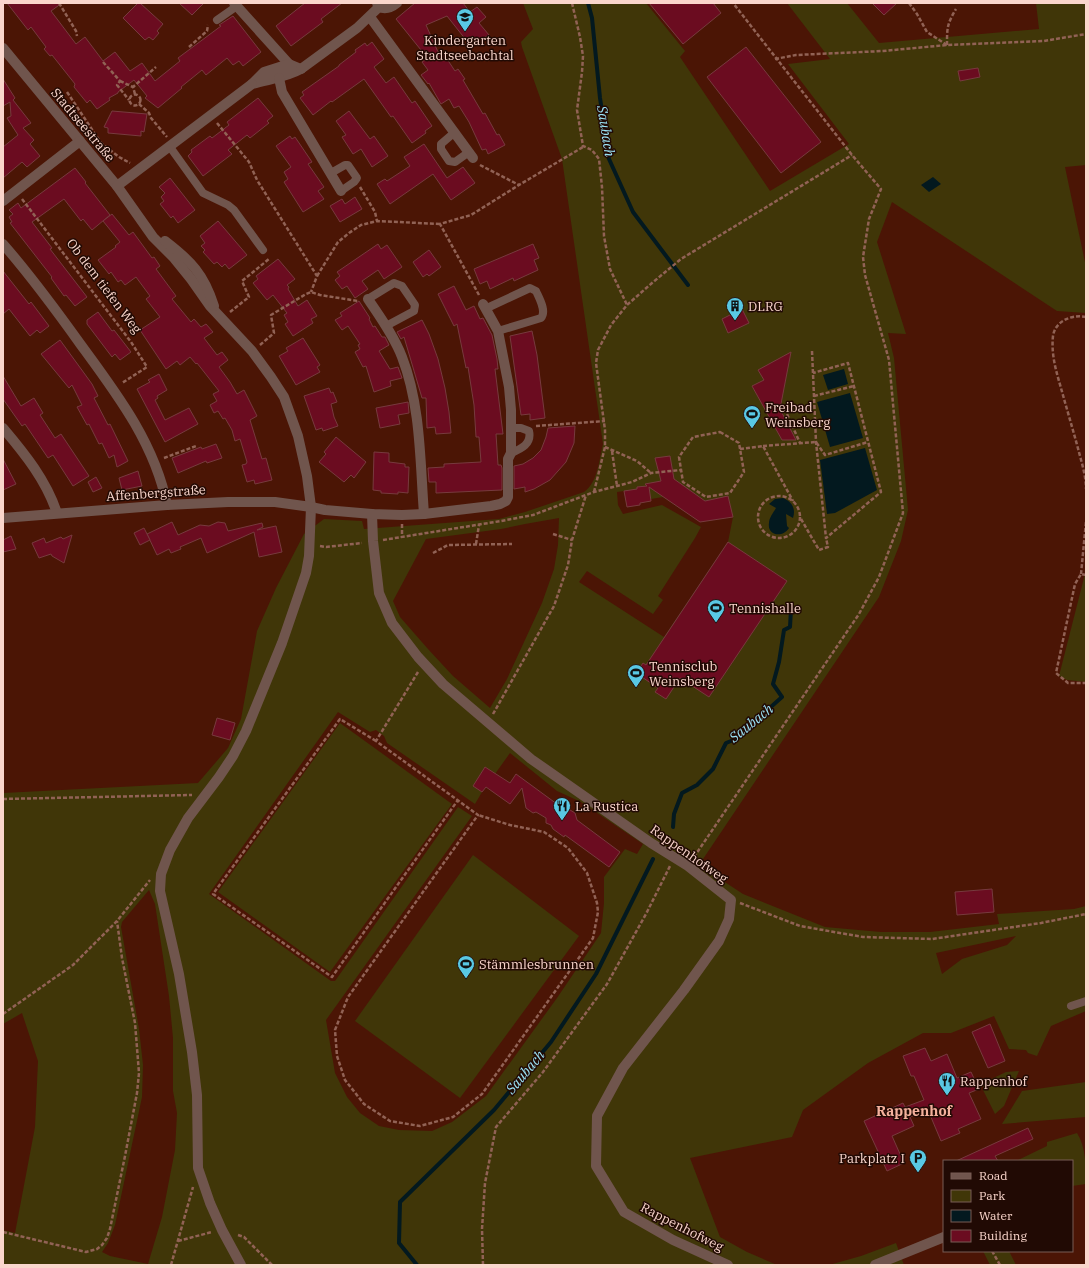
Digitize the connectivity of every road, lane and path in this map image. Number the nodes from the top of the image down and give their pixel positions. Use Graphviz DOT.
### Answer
graph roads {
  1 [pos="59,3"];
  2 [pos="397,3"];
  3 [pos="572,3"];
  4 [pos="732,3"];
  5 [pos="909,3"];
  6 [pos="236,4"];
  7 [pos="378,5"];
  8 [pos="956,9"];
  9 [pos="370,17"];
  10 [pos="217,20"];
  11 [pos="1086,34"];
  12 [pos="77,36"];
  13 [pos="947,45"];
  14 [pos="3,48"];
  15 [pos="775,59"];
  16 [pos="103,62"];
  17 [pos="289,64"];
  18 [pos="156,67"];
  19 [pos="301,69"];
  20 [pos="279,78"];
  21 [pos="120,81"];
  22 [pos="252,84"];
  23 [pos="133,87"];
  24 [pos="67,92"];
  25 [pos="135,94"];
  26 [pos="129,100"];
  27 [pos="139,104"];
  28 [pos="210,115"];
  29 [pos="455,132"];
  30 [pos="80,141"];
  31 [pos="171,146"];
  32 [pos="583,146"];
  33 [pos="471,155"];
  34 [pos="852,155"];
  35 [pos="141,169"];
  36 [pos="331,173"];
  37 [pos="356,180"];
  38 [pos="519,185"];
  39 [pos="117,186"];
  40 [pos="16,190"];
  41 [pos="341,190"];
  42 [pos="3,201"];
  43 [pos="377,221"];
  44 [pos="440,224"];
  45 [pos="3,244"];
  46 [pos="263,250"];
  47 [pos="317,276"];
  48 [pos="311,292"];
  49 [pos="368,298"];
  50 [pos="627,305"];
  51 [pos="485,306"];
  52 [pos="219,317"];
  53 [pos="1086,317"];
  54 [pos="386,326"];
  55 [pos="498,331"];
  56 [pos="252,351"];
  57 [pos="812,351"];
  58 [pos="813,373"];
  59 [pos="854,386"];
  60 [pos="113,389"];
  61 [pos="814,396"];
  62 [pos="787,414"];
  63 [pos="605,421"];
  64 [pos="3,428"];
  65 [pos="511,428"];
  66 [pos="529,431"];
  67 [pos="816,442"];
  68 [pos="868,442"];
  69 [pos="800,443"];
  70 [pos="196,446"];
  71 [pos="763,446"];
  72 [pos="605,448"];
  73 [pos="740,448"];
  74 [pos="612,451"];
  75 [pos="511,453"];
  76 [pos="154,461"];
  77 [pos="681,470"];
  78 [pos="651,473"];
  79 [pos="618,486"];
  80 [pos="1086,489"];
  81 [pos="594,492"];
  82 [pos="586,495"];
  83 [pos="793,502"];
  84 [pos="167,504"];
  85 [pos="312,507"];
  86 [pos="57,513"];
  87 [pos="372,514"];
  88 [pos="424,514"];
  89 [pos="3,518"];
  90 [pos="801,518"];
  91 [pos="1086,522"];
  92 [pos="479,525"];
  93 [pos="553,534"];
  94 [pos="826,538"];
  95 [pos="572,540"];
  96 [pos="373,542"];
  97 [pos="310,544"];
  98 [pos="476,544"];
  99 [pos="512,544"];
  100 [pos="433,553"];
  101 [pos="1081,574"];
  102 [pos="1086,575"];
  103 [pos="424,663"];
  104 [pos="1086,683"];
  105 [pos="489,722"];
  106 [pos="376,741"];
  107 [pos="205,794"];
  108 [pos="3,799"];
  109 [pos="458,800"];
  110 [pos="478,815"];
  111 [pos="674,858"];
  112 [pos="688,866"];
  113 [pos="161,874"];
  114 [pos="731,900"];
  115 [pos="1086,914"];
  116 [pos="117,922"];
  117 [pos="1086,1000"];
  118 [pos="1071,1006"];
  119 [pos="3,1014"];
  120 [pos="198,1168"];
  121 [pos="3,1232"];
  122 [pos="244,1237"];
  123 [pos="943,1237"];
  124 [pos="993,1252"];
  125 [pos="171,1265"];
  126 [pos="241,1265"];
  127 [pos="272,1265"];
  128 [pos="483,1265"];
  129 [pos="728,1265"];
  130 [pos="874,1265"];
  131 [pos="1000,1265"];
  1 -- 12 [label="path"];
  2 -- 7 [label="street"];
  3 -- 32 [label="path"];
  4 -- 15 [label="path"];
  5 -- 13 [label="path"];
  6 -- 10 [label="lane"];
  6 -- 17 [label="street"];
  7 -- 9 [label="street"];
  8 -- 13 [label="path"];
  9 -- 19 [label="street"];
  9 -- 29 [label="street"];
  11 -- 13 [label="path"];
  13 -- 15 [label="path"];
  14 -- 30 [label="street, Stadtseestraße"];
  15 -- 34 [label="path"];
  16 -- 21 [label="path"];
  17 -- 19 [label="street"];
  17 -- 22 [label="street"];
  18 -- 23 [label="path"];
  19 -- 20 [label="street"];
  20 -- 22 [label="street"];
  20 -- 36 [label="street"];
  21 -- 23 [label="path"];
  21 -- 26 [label="path"];
  22 -- 28 [label="street"];
  23 -- 25 [label="path"];
  24 -- 35 [label="path"];
  25 -- 26 [label="path"];
  25 -- 27 [label="path"];
  26 -- 27 [label="path"];
  27 -- 31 [label="path"];
  28 -- 31 [label="street"];
  28 -- 47 [label="path"];
  29 -- 33 [label="street"];
  29 -- 33 [label="lane"];
  30 -- 39 [label="street, Stadtseestraße"];
  30 -- 40 [label="street"];
  31 -- 35 [label="street"];
  31 -- 46 [label="lane"];
  32 -- 38 [label="path"];
  32 -- 50 [label="path"];
  33 -- 38 [label="path"];
  34 -- 50 [label="path"];
  34 -- 112 [label="path"];
  35 -- 39 [label="street"];
  36 -- 37 [label="lane"];
  36 -- 41 [label="street"];
  37 -- 41 [label="lane"];
  37 -- 43 [label="path"];
  38 -- 44 [label="path"];
  39 -- 52 [label="street, Stadtseestraße"];
  40 -- 42 [label="street"];
  40 -- 60 [label="path, Ob dem tiefen Weg"];
  43 -- 44 [label="path"];
  43 -- 47 [label="path"];
  44 -- 51 [label="path"];
  45 -- 60 [label="street"];
  46 -- 52 [label="path"];
  47 -- 48 [label="path"];
  48 -- 49 [label="path"];
  48 -- 56 [label="path"];
  49 -- 54 [label="street"];
  49 -- 54 [label="lane"];
  50 -- 63 [label="path"];
  51 -- 55 [label="street"];
  51 -- 55 [label="lane"];
  52 -- 56 [label="street, Stadtseestraße"];
  53 -- 80 [label="path"];
  54 -- 88 [label="street"];
  55 -- 65 [label="street"];
  56 -- 85 [label="street, Stadtseestraße"];
  57 -- 58 [label="path"];
  58 -- 59 [label="path"];
  58 -- 61 [label="path"];
  59 -- 61 [label="path"];
  59 -- 68 [label="path"];
  60 -- 76 [label="street"];
  61 -- 67 [label="path"];
  62 -- 69 [label="path"];
  63 -- 66 [label="path"];
  63 -- 72 [label="path"];
  64 -- 86 [label="street"];
  65 -- 66 [label="lane"];
  65 -- 75 [label="street"];
  66 -- 75 [label="lane"];
  67 -- 68 [label="path"];
  67 -- 69 [label="path"];
  67 -- 94 [label="path"];
  68 -- 94 [label="path"];
  69 -- 71 [label="path"];
  70 -- 76 [label="path"];
  71 -- 73 [label="path"];
  71 -- 83 [label="path"];
  72 -- 74 [label="path"];
  72 -- 81 [label="path"];
  73 -- 77 [label="path"];
  73 -- 77 [label="path"];
  74 -- 78 [label="path"];
  74 -- 79 [label="path"];
  75 -- 88 [label="street, Affenbergstraße"];
  76 -- 84 [label="street"];
  77 -- 78 [label="path"];
  78 -- 79 [label="path"];
  79 -- 81 [label="path"];
  81 -- 82 [label="path"];
  82 -- 92 [label="path"];
  82 -- 95 [label="path"];
  83 -- 90 [label="path"];
  83 -- 90 [label="path"];
  84 -- 85 [label="street, Affenbergstraße"];
  84 -- 86 [label="street, Affenbergstraße"];
  85 -- 87 [label="street, Affenbergstraße"];
  85 -- 97 [label="street, Stadtseestraße"];
  86 -- 89 [label="street, Affenbergstraße"];
  87 -- 88 [label="street, Affenbergstraße"];
  87 -- 96 [label="street, Rappenhofweg"];
  90 -- 94 [label="path"];
  91 -- 101 [label="path"];
  92 -- 96 [label="path"];
  92 -- 98 [label="path"];
  93 -- 95 [label="path"];
  95 -- 105 [label="path"];
  96 -- 97 [label="path"];
  96 -- 103 [label="street, Rappenhofweg"];
  97 -- 107 [label="street, Stadtseestraße"];
  98 -- 99 [label="path"];
  98 -- 100 [label="path"];
  101 -- 102 [label="path"];
  101 -- 104 [label="path"];
  103 -- 105 [label="street, Rappenhofweg"];
  103 -- 106 [label="path"];
  105 -- 111 [label="street, Rappenhofweg"];
  106 -- 109 [label="path"];
  106 -- 109 [label="path"];
  107 -- 108 [label="path"];
  107 -- 113 [label="street, Stadtseestraße"];
  109 -- 110 [label="path"];
  110 -- 110 [label="path"];
  111 -- 112 [label="street, Rappenhofweg"];
  111 -- 128 [label="path"];
  112 -- 114 [label="street, Rappenhofweg"];
  113 -- 116 [label="path"];
  113 -- 120 [label="street, Stadtseestraße"];
  114 -- 115 [label="path"];
  114 -- 129 [label="street, Rappenhofweg"];
  116 -- 119 [label="path"];
  116 -- 121 [label="path"];
  117 -- 118 [label="lane"];
  120 -- 125 [label="path"];
  120 -- 126 [label="street, Stadtseestraße"];
  122 -- 127 [label="path"];
  123 -- 130 [label="street"];
  124 -- 131 [label="path"];
}
